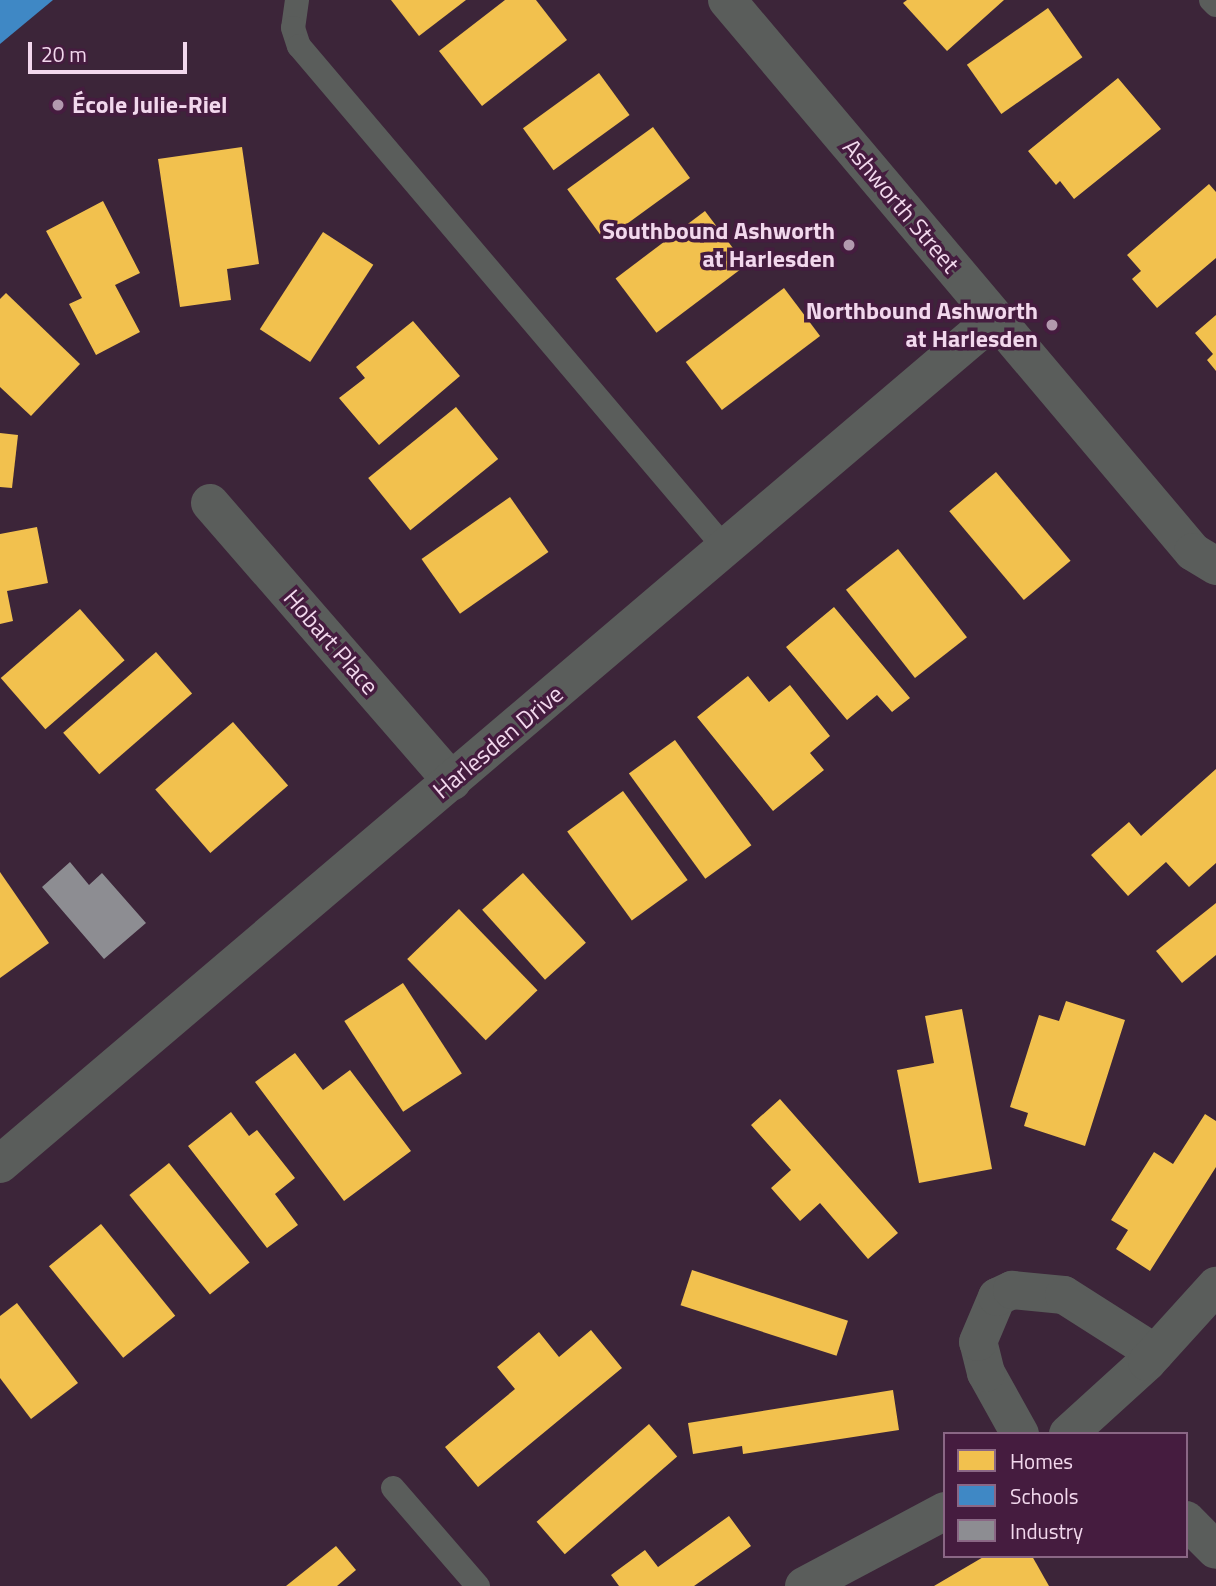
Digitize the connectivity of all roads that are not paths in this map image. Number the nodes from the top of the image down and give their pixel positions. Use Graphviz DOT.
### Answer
graph roads {
  1 [pos="297,0"];
  2 [pos="727,0"];
  3 [pos="1211,0"];
  4 [pos="1216,5"];
  5 [pos="995,318"];
  6 [pos="210,503"];
  7 [pos="726,548"];
  8 [pos="1216,566"];
  9 [pos="452,781"];
  10 [pos="0,1164"];
  11 [pos="1216,1286"];
  12 [pos="1155,1353"];
  13 [pos="1088,1428"];
  14 [pos="1019,1432"];
  15 [pos="393,1488"];
  16 [pos="943,1512"];
  17 [pos="1188,1522"];
  18 [pos="1216,1550"];
  19 [pos="478,1586"];
  20 [pos="804,1586"];
  1 -- 7 [label="lane"];
  2 -- 5 [label="street, Ashworth Street"];
  3 -- 4 [label="lane"];
  5 -- 7 [label="street, Harlesden Drive"];
  5 -- 8 [label="street, Ashworth Street"];
  6 -- 9 [label="street, Hobart Place"];
  7 -- 9 [label="street, Harlesden Drive"];
  9 -- 10 [label="street, Harlesden Drive"];
  11 -- 12 [label="street"];
  12 -- 13 [label="street"];
  12 -- 14 [label="street"];
  15 -- 19 [label="lane"];
  16 -- 20 [label="street"];
  17 -- 18 [label="street"];
}
